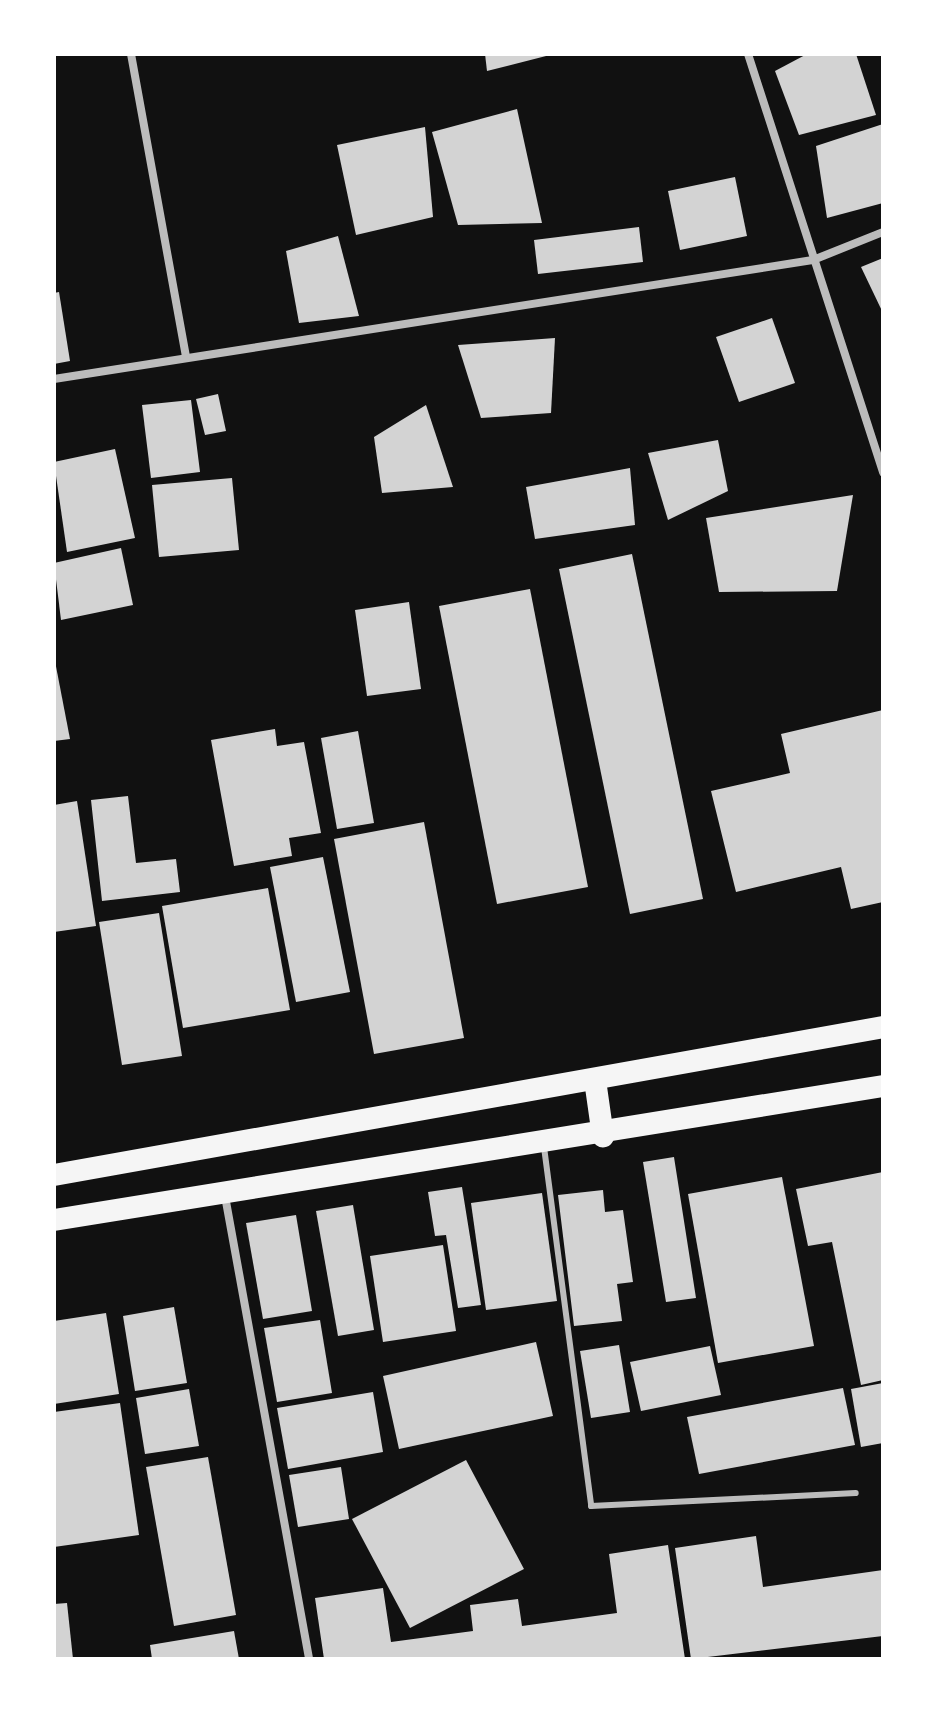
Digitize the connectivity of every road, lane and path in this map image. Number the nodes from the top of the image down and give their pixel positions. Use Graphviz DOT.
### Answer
graph roads {
  1 [pos="131,54"];
  2 [pos="748,54"];
  3 [pos="883,232"];
  4 [pos="813,260"];
  5 [pos="186,357"];
  6 [pos="54,379"];
  7 [pos="883,473"];
  8 [pos="883,1027"];
  9 [pos="595,1080"];
  10 [pos="883,1086"];
  11 [pos="603,1136"];
  12 [pos="544,1145"];
  13 [pos="54,1175"];
  14 [pos="225,1196"];
  15 [pos="54,1220"];
  16 [pos="856,1493"];
  17 [pos="309,1659"];
  1 -- 5 [label="street"];
  2 -- 4 [label="street"];
  3 -- 4 [label="street"];
  4 -- 5 [label="street"];
  4 -- 7 [label="street"];
  5 -- 6 [label="street"];
  8 -- 9 [label="highway"];
  9 -- 11 [label="highway"];
  9 -- 13 [label="highway"];
  10 -- 11 [label="highway"];
  11 -- 12 [label="highway"];
  12 -- 14 [label="highway"];
  12 -- 16 [label="lane"];
  14 -- 15 [label="highway"];
  14 -- 17 [label="street"];
}
